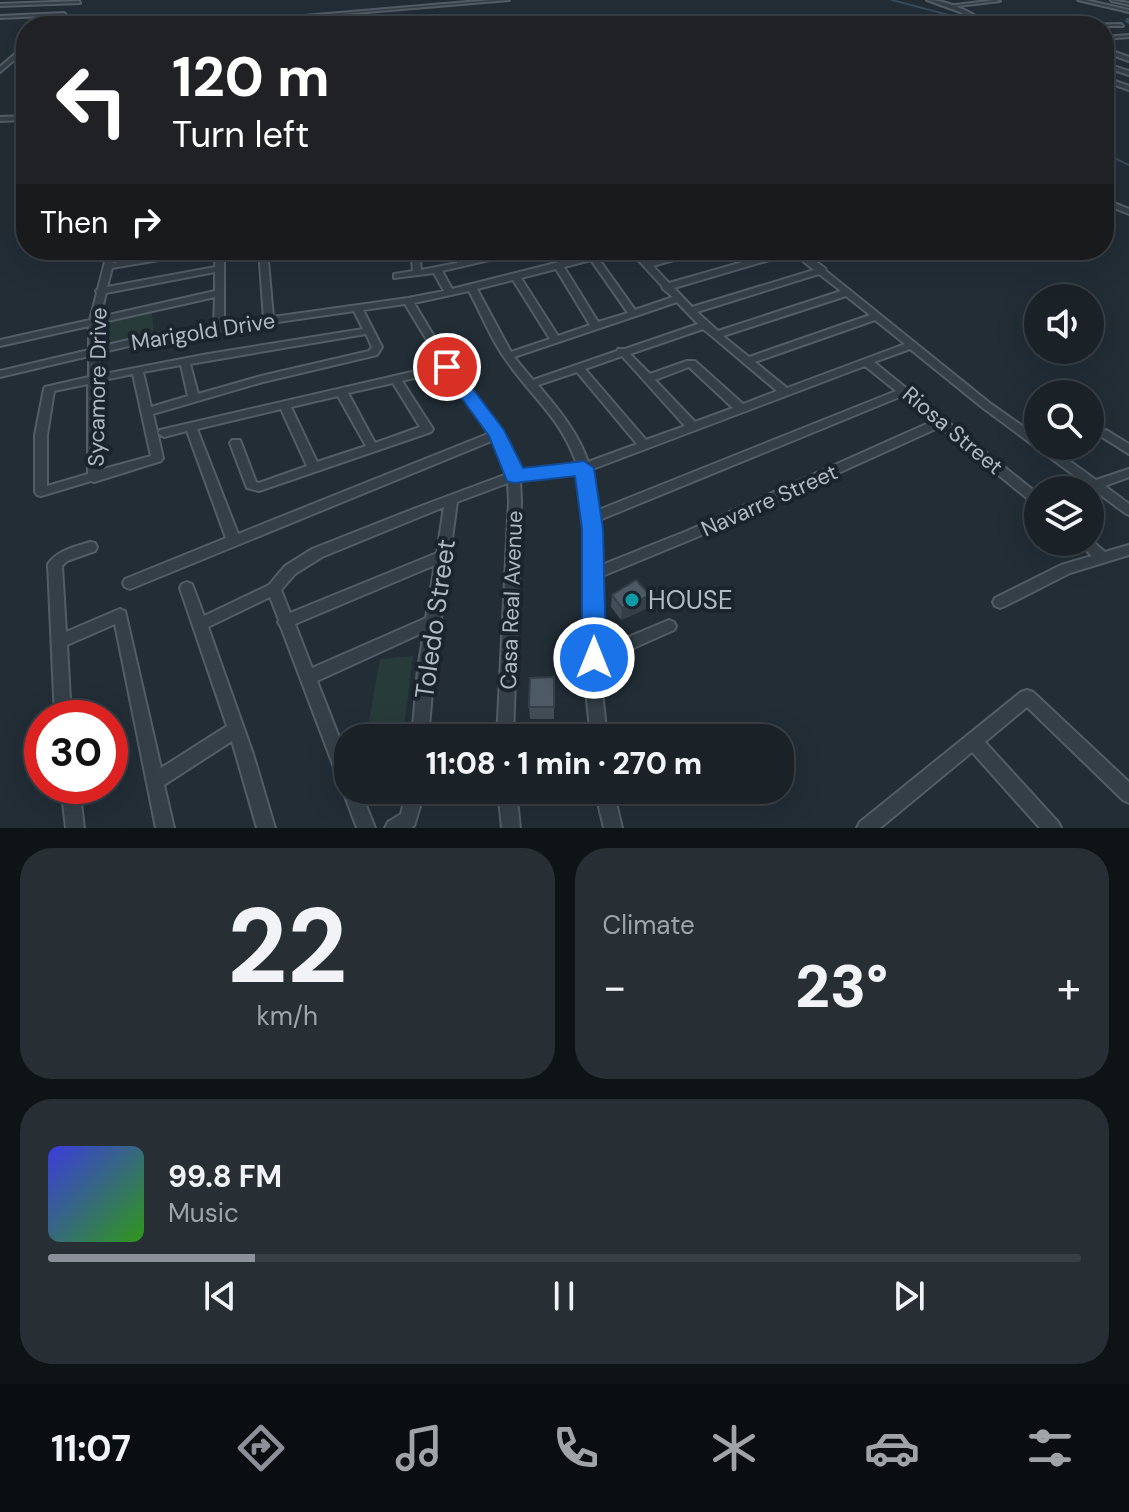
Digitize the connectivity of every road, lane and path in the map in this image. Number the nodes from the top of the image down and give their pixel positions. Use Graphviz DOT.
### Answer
graph roads {
  1 [pos="507,0"];
  2 [pos="930,0"];
  3 [pos="1080,0"];
  4 [pos="1113,0"];
  5 [pos="80,1"];
  6 [pos="998,1"];
  7 [pos="948,3"];
  8 [pos="1129,4"];
  9 [pos="1,6"];
  10 [pos="1129,11"];
  11 [pos="64,14"];
  12 [pos="21,16"];
  13 [pos="62,16"];
  14 [pos="310,16"];
  15 [pos="970,16"];
  16 [pos="16,57"];
  17 [pos="0,63"];
  18 [pos="10,63"];
  19 [pos="0,70"];
  20 [pos="110,260"];
  21 [pos="145,260"];
  22 [pos="220,260"];
  23 [pos="264,260"];
  24 [pos="416,260"];
  25 [pos="461,260"];
  26 [pos="479,260"];
  27 [pos="582,260"];
  28 [pos="595,260"];
  29 [pos="642,260"];
  30 [pos="666,260"];
  31 [pos="759,260"];
  32 [pos="808,260"];
  33 [pos="462,264"];
  34 [pos="647,265"];
  35 [pos="108,266"];
  36 [pos="559,266"];
  37 [pos="220,269"];
  38 [pos="437,270"];
  39 [pos="822,270"];
  40 [pos="417,273"];
  41 [pos="397,276"];
  42 [pos="516,277"];
  43 [pos="666,287"];
  44 [pos="472,288"];
  45 [pos="100,291"];
  46 [pos="449,292"];
  47 [pos="848,292"];
  48 [pos="220,293"];
  49 [pos="677,299"];
  50 [pos="408,301"];
  51 [pos="357,308"];
  52 [pos="689,311"];
  53 [pos="632,312"];
  54 [pos="877,316"];
  55 [pos="269,320"];
  56 [pos="94,322"];
  57 [pos="704,325"];
  58 [pos="219,327"];
  59 [pos="596,327"];
  60 [pos="368,331"];
  61 [pos="716,335"];
  62 [pos="556,340"];
  63 [pos="0,343"];
  64 [pos="911,345"];
  65 [pos="96,350"];
  66 [pos="622,351"];
  67 [pos="508,356"];
  68 [pos="748,361"];
  69 [pos="866,361"];
  70 [pos="185,362"];
  71 [pos="447,367"];
  72 [pos="578,367"];
  73 [pos="138,372"];
  74 [pos="0,374"];
  75 [pos="96,378"];
  76 [pos="647,379"];
  77 [pos="396,380"];
  78 [pos="531,384"];
  79 [pos="905,391"];
  80 [pos="342,393"];
  81 [pos="786,393"];
  82 [pos="194,399"];
  83 [pos="285,405"];
  84 [pos="741,409"];
  85 [pos="146,412"];
  86 [pos="943,421"];
  87 [pos="693,427"];
  88 [pos="191,428"];
  89 [pos="164,433"];
  90 [pos="1024,433"];
  91 [pos="497,434"];
  92 [pos="1106,434"];
  93 [pos="236,443"];
  94 [pos="644,445"];
  95 [pos="372,447"];
  96 [pos="1129,450"];
  97 [pos="1061,460"];
  98 [pos="314,468"];
  99 [pos="584,468"];
  100 [pos="1129,473"];
  101 [pos="514,476"];
  102 [pos="1083,476"];
  103 [pos="94,478"];
  104 [pos="1104,482"];
  105 [pos="1024,489"];
  106 [pos="1104,492"];
  107 [pos="451,500"];
  108 [pos="1129,510"];
  109 [pos="591,518"];
  110 [pos="234,541"];
  111 [pos="90,547"];
  112 [pos="1129,550"];
  113 [pos="443,556"];
  114 [pos="1101,556"];
  115 [pos="1103,558"];
  116 [pos="594,574"];
  117 [pos="130,583"];
  118 [pos="187,588"];
  119 [pos="274,589"];
  120 [pos="1000,602"];
  121 [pos="285,622"];
  122 [pos="432,622"];
  123 [pos="200,624"];
  124 [pos="669,626"];
  125 [pos="60,641"];
  126 [pos="594,658"];
  127 [pos="307,678"];
  128 [pos="61,700"];
  129 [pos="421,724"];
  130 [pos="506,724"];
  131 [pos="598,724"];
  132 [pos="236,729"];
  133 [pos="973,741"];
  134 [pos="334,746"];
  135 [pos="155,781"];
  136 [pos="1129,794"];
  137 [pos="72,804"];
  138 [pos="357,804"];
  139 [pos="415,804"];
  140 [pos="508,804"];
  141 [pos="607,804"];
  142 [pos="75,828"];
  143 [pos="165,828"];
  144 [pos="266,828"];
  145 [pos="366,828"];
  146 [pos="394,828"];
  147 [pos="511,828"];
  148 [pos="613,828"];
  149 [pos="866,828"];
  150 [pos="1052,828"];
  1 -- 14 [label="street"];
  2 -- 7 [label="street"];
  3 -- 10 [label="street"];
  4 -- 8 [label="street"];
  5 -- 9 [label="street"];
  5 -- 11 [label="street"];
  6 -- 7 [label="street"];
  7 -- 15 [label="street"];
  11 -- 12 [label="street"];
  11 -- 13 [label="street"];
  16 -- 18 [label="street"];
  17 -- 18 [label="street"];
  18 -- 19 [label="street"];
  20 -- 35 [label="street, Sycamore Drive"];
  21 -- 35 [label="street"];
  22 -- 37 [label="street"];
  23 -- 55 [label="street"];
  24 -- 40 [label="street"];
  25 -- 33 [label="street"];
  26 -- 33 [label="street"];
  27 -- 36 [label="street, Marigold Drive"];
  28 -- 53 [label="street"];
  29 -- 34 [label="street"];
  30 -- 34 [label="street"];
  31 -- 43 [label="street"];
  32 -- 39 [label="street"];
  33 -- 38 [label="street"];
  34 -- 43 [label="street"];
  35 -- 45 [label="street, Sycamore Drive"];
  36 -- 42 [label="street, Marigold Drive"];
  36 -- 59 [label="street"];
  37 -- 45 [label="street"];
  37 -- 48 [label="street"];
  38 -- 40 [label="street"];
  38 -- 46 [label="street"];
  39 -- 47 [label="street"];
  39 -- 52 [label="street"];
  40 -- 41 [label="street"];
  42 -- 44 [label="street, Marigold Drive"];
  42 -- 62 [label="street"];
  43 -- 49 [label="street"];
  44 -- 46 [label="street, Marigold Drive"];
  44 -- 67 [label="street"];
  45 -- 56 [label="street, Sycamore Drive"];
  46 -- 50 [label="street, Marigold Drive"];
  47 -- 54 [label="street"];
  47 -- 61 [label="street"];
  48 -- 56 [label="street"];
  48 -- 58 [label="street"];
  49 -- 52 [label="street"];
  49 -- 53 [label="street"];
  50 -- 51 [label="street, Marigold Drive"];
  50 -- 71 [label="street, Casa Real Avenue"];
  51 -- 55 [label="street, Marigold Drive"];
  51 -- 60 [label="street"];
  52 -- 57 [label="street"];
  53 -- 59 [label="street"];
  54 -- 64 [label="street"];
  54 -- 68 [label="street"];
  55 -- 58 [label="street, Marigold Drive"];
  56 -- 63 [label="street"];
  56 -- 65 [label="street, Sycamore Drive"];
  57 -- 61 [label="street"];
  57 -- 66 [label="street"];
  58 -- 65 [label="street, Marigold Drive"];
  59 -- 62 [label="street"];
  60 -- 70 [label="street"];
  60 -- 82 [label="street"];
  61 -- 68 [label="street"];
  62 -- 67 [label="street"];
  64 -- 69 [label="street"];
  64 -- 90 [label="street"];
  65 -- 74 [label="street, Marigold Drive"];
  65 -- 75 [label="street, Sycamore Drive"];
  66 -- 72 [label="street"];
  66 -- 76 [label="street"];
  67 -- 78 [label="street"];
  68 -- 81 [label="street"];
  69 -- 79 [label="street, Riosa Street"];
  69 -- 81 [label="street"];
  70 -- 73 [label="street"];
  70 -- 82 [label="street"];
  71 -- 77 [label="street"];
  71 -- 91 [label="street, Casa Real Avenue"];
  72 -- 78 [label="street"];
  72 -- 94 [label="street"];
  73 -- 75 [label="street"];
  73 -- 85 [label="street"];
  75 -- 103 [label="street, Sycamore Drive"];
  75 -- 103 [label="street"];
  76 -- 84 [label="street"];
  76 -- 87 [label="street"];
  77 -- 80 [label="street"];
  77 -- 95 [label="street"];
  78 -- 99 [label="street"];
  79 -- 86 [label="street, Riosa Street"];
  79 -- 109 [label="street"];
  80 -- 83 [label="street"];
  80 -- 95 [label="street"];
  81 -- 84 [label="street"];
  82 -- 85 [label="street"];
  83 -- 88 [label="street"];
  83 -- 98 [label="street"];
  84 -- 87 [label="street"];
  85 -- 103 [label="street"];
  86 -- 105 [label="street, Riosa Street"];
  86 -- 116 [label="street, Navarre Street"];
  87 -- 94 [label="street"];
  88 -- 89 [label="street"];
  88 -- 110 [label="street"];
  91 -- 101 [label="street, Casa Real Avenue"];
  91 -- 110 [label="street"];
  92 -- 96 [label="street"];
  93 -- 98 [label="street"];
  94 -- 99 [label="street"];
  95 -- 98 [label="street"];
  97 -- 102 [label="street"];
  99 -- 101 [label="street"];
  99 -- 109 [label="street"];
  100 -- 104 [label="street"];
  101 -- 107 [label="street"];
  101 -- 130 [label="street, Casa Real Avenue"];
  106 -- 108 [label="street"];
  107 -- 113 [label="street, Toledo Street"];
  107 -- 119 [label="street"];
  109 -- 116 [label="street"];
  110 -- 117 [label="street"];
  111 -- 125 [label="street"];
  112 -- 115 [label="street"];
  113 -- 121 [label="street"];
  113 -- 122 [label="street, Toledo Street"];
  114 -- 115 [label="street"];
  115 -- 120 [label="street"];
  116 -- 126 [label="street"];
  118 -- 123 [label="street"];
  119 -- 121 [label="street"];
  119 -- 123 [label="street"];
  121 -- 127 [label="street"];
  122 -- 127 [label="street"];
  122 -- 129 [label="street, Toledo Street"];
  123 -- 132 [label="street"];
  124 -- 126 [label="street"];
  125 -- 128 [label="street"];
  125 -- 135 [label="street"];
  126 -- 131 [label="street"];
  127 -- 134 [label="street"];
  132 -- 135 [label="street"];
  132 -- 144 [label="street"];
  133 -- 136 [label="street"];
  133 -- 149 [label="street"];
  133 -- 150 [label="street"];
  135 -- 143 [label="street"];
  137 -- 142 [label="street"];
  138 -- 145 [label="street"];
  139 -- 146 [label="street"];
  140 -- 147 [label="street"];
  141 -- 148 [label="street"];
}
